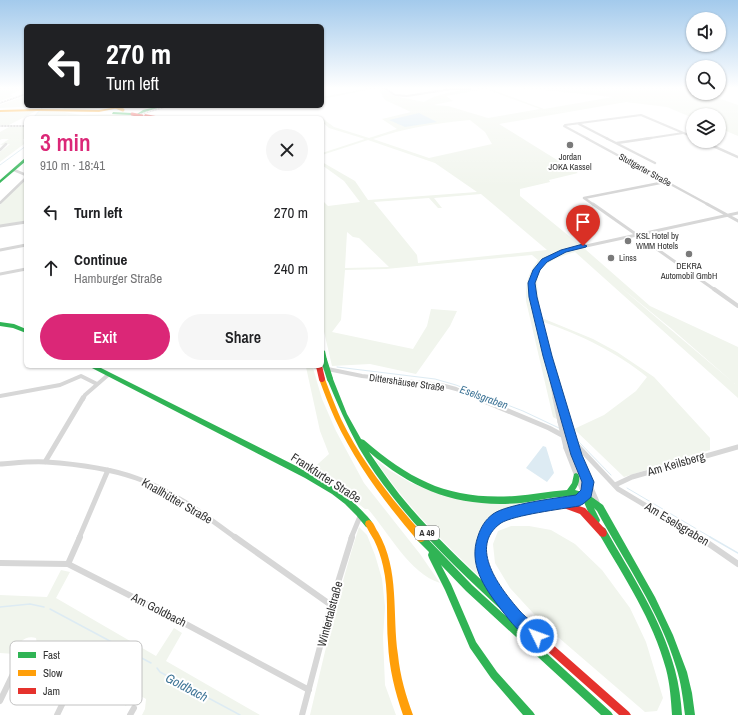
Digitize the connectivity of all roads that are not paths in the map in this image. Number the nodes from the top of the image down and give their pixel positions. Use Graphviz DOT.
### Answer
graph roads {
  1 [pos="604,120"];
  2 [pos="654,120"];
  3 [pos="579,124"];
  4 [pos="683,133"];
  5 [pos="686,134"];
  6 [pos="616,143"];
  7 [pos="6,144"];
  8 [pos="718,148"];
  9 [pos="0,150"];
  10 [pos="738,157"];
  11 [pos="24,161"];
  12 [pos="655,163"];
  13 [pos="14,170"];
  14 [pos="24,175"];
  15 [pos="24,178"];
  16 [pos="0,182"];
  17 [pos="665,182"];
  18 [pos="0,203"];
  19 [pos="738,212"];
  20 [pos="726,215"];
  21 [pos="738,221"];
  22 [pos="24,222"];
  23 [pos="0,226"];
  24 [pos="635,235"];
  25 [pos="24,245"];
  26 [pos="0,250"];
  27 [pos="24,269"];
  28 [pos="0,274"];
  29 [pos="738,306"];
  30 [pos="1,324"];
  31 [pos="24,329"];
  32 [pos="548,356"];
  33 [pos="324,360"];
  34 [pos="96,368"];
  35 [pos="319,368"];
  36 [pos="324,368"];
  37 [pos="108,375"];
  38 [pos="97,384"];
  39 [pos="0,396"];
  40 [pos="355,435"];
  41 [pos="738,447"];
  42 [pos="45,462"];
  43 [pos="0,464"];
  44 [pos="108,470"];
  45 [pos="576,476"];
  46 [pos="588,482"];
  47 [pos="615,485"];
  48 [pos="568,494"];
  49 [pos="585,496"];
  50 [pos="556,505"];
  51 [pos="600,508"];
  52 [pos="361,514"];
  53 [pos="603,533"];
  54 [pos="428,548"];
  55 [pos="0,563"];
  56 [pos="68,564"];
  57 [pos="738,564"];
  58 [pos="331,605"];
  59 [pos="515,617"];
  60 [pos="10,680"];
  61 [pos="309,690"];
  62 [pos="0,701"];
  63 [pos="62,705"];
  64 [pos="57,715"];
  65 [pos="302,715"];
  66 [pos="408,715"];
  67 [pos="530,715"];
  68 [pos="608,715"];
  69 [pos="626,715"];
  70 [pos="677,715"];
  71 [pos="690,715"];
  1 -- 3 [label="street"];
  2 -- 4 [label="street"];
  3 -- 6 [label="street, Stuttgarter Straße"];
  3 -- 17 [label="street, Stuttgarter Straße"];
  4 -- 5 [label="street"];
  4 -- 6 [label="street"];
  6 -- 12 [label="street, Stuttgarter Straße"];
  7 -- 9 [label="street"];
  8 -- 10 [label="street"];
  11 -- 13 [label="main road"];
  13 -- 14 [label="street"];
  13 -- 16 [label="main road"];
  15 -- 18 [label="street"];
  17 -- 20 [label="street, Stuttgarter Straße"];
  17 -- 24 [label="street"];
  19 -- 20 [label="street"];
  20 -- 21 [label="street, Stuttgarter Straße"];
  20 -- 24 [label="street"];
  22 -- 23 [label="street"];
  24 -- 29 [label="street"];
  24 -- 32 [label="street"];
  25 -- 26 [label="street"];
  27 -- 28 [label="street"];
  30 -- 31 [label="main road"];
  32 -- 45 [label="street, bridge"];
  32 -- 46 [label="street, bridge"];
  33 -- 40 [label="main road, A 49, bridge"];
  34 -- 37 [label="main road, Frankfurter Straße"];
  35 -- 54 [label="main road, A 49, bridge"];
  36 -- 47 [label="street, Dittershäuser Straße"];
  37 -- 38 [label="street"];
  37 -- 52 [label="main road, Frankfurter Straße"];
  38 -- 39 [label="street"];
  38 -- 42 [label="street"];
  40 -- 48 [label="main road"];
  40 -- 59 [label="main road, A 49"];
  41 -- 47 [label="street, Am Keilsberg"];
  42 -- 43 [label="street, Knallhütter Straße"];
  42 -- 44 [label="street, Knallhütter Straße"];
  44 -- 56 [label="street"];
  44 -- 58 [label="street, Knallhütter Straße"];
  45 -- 48 [label="main road"];
  45 -- 49 [label="street"];
  46 -- 49 [label="main road"];
  46 -- 51 [label="street"];
  47 -- 57 [label="street, Am Eselsgraben"];
  48 -- 49 [label="main road"];
  49 -- 50 [label="main road"];
  49 -- 51 [label="main road"];
  49 -- 53 [label="main road"];
  50 -- 53 [label="main road"];
  50 -- 59 [label="main road"];
  51 -- 71 [label="main road"];
  52 -- 58 [label="street, Wintertalstraße"];
  52 -- 66 [label="main road, Frankfurter Straße"];
  53 -- 70 [label="main road"];
  54 -- 67 [label="main road"];
  54 -- 68 [label="main road, A 49"];
  55 -- 56 [label="street, Am Goldbach"];
  56 -- 61 [label="street, Am Goldbach"];
  58 -- 61 [label="street, Wintertalstraße"];
  59 -- 69 [label="main road, A 49"];
  60 -- 62 [label="street"];
  61 -- 65 [label="street, Wintertalstraße"];
  63 -- 64 [label="street"];
}
